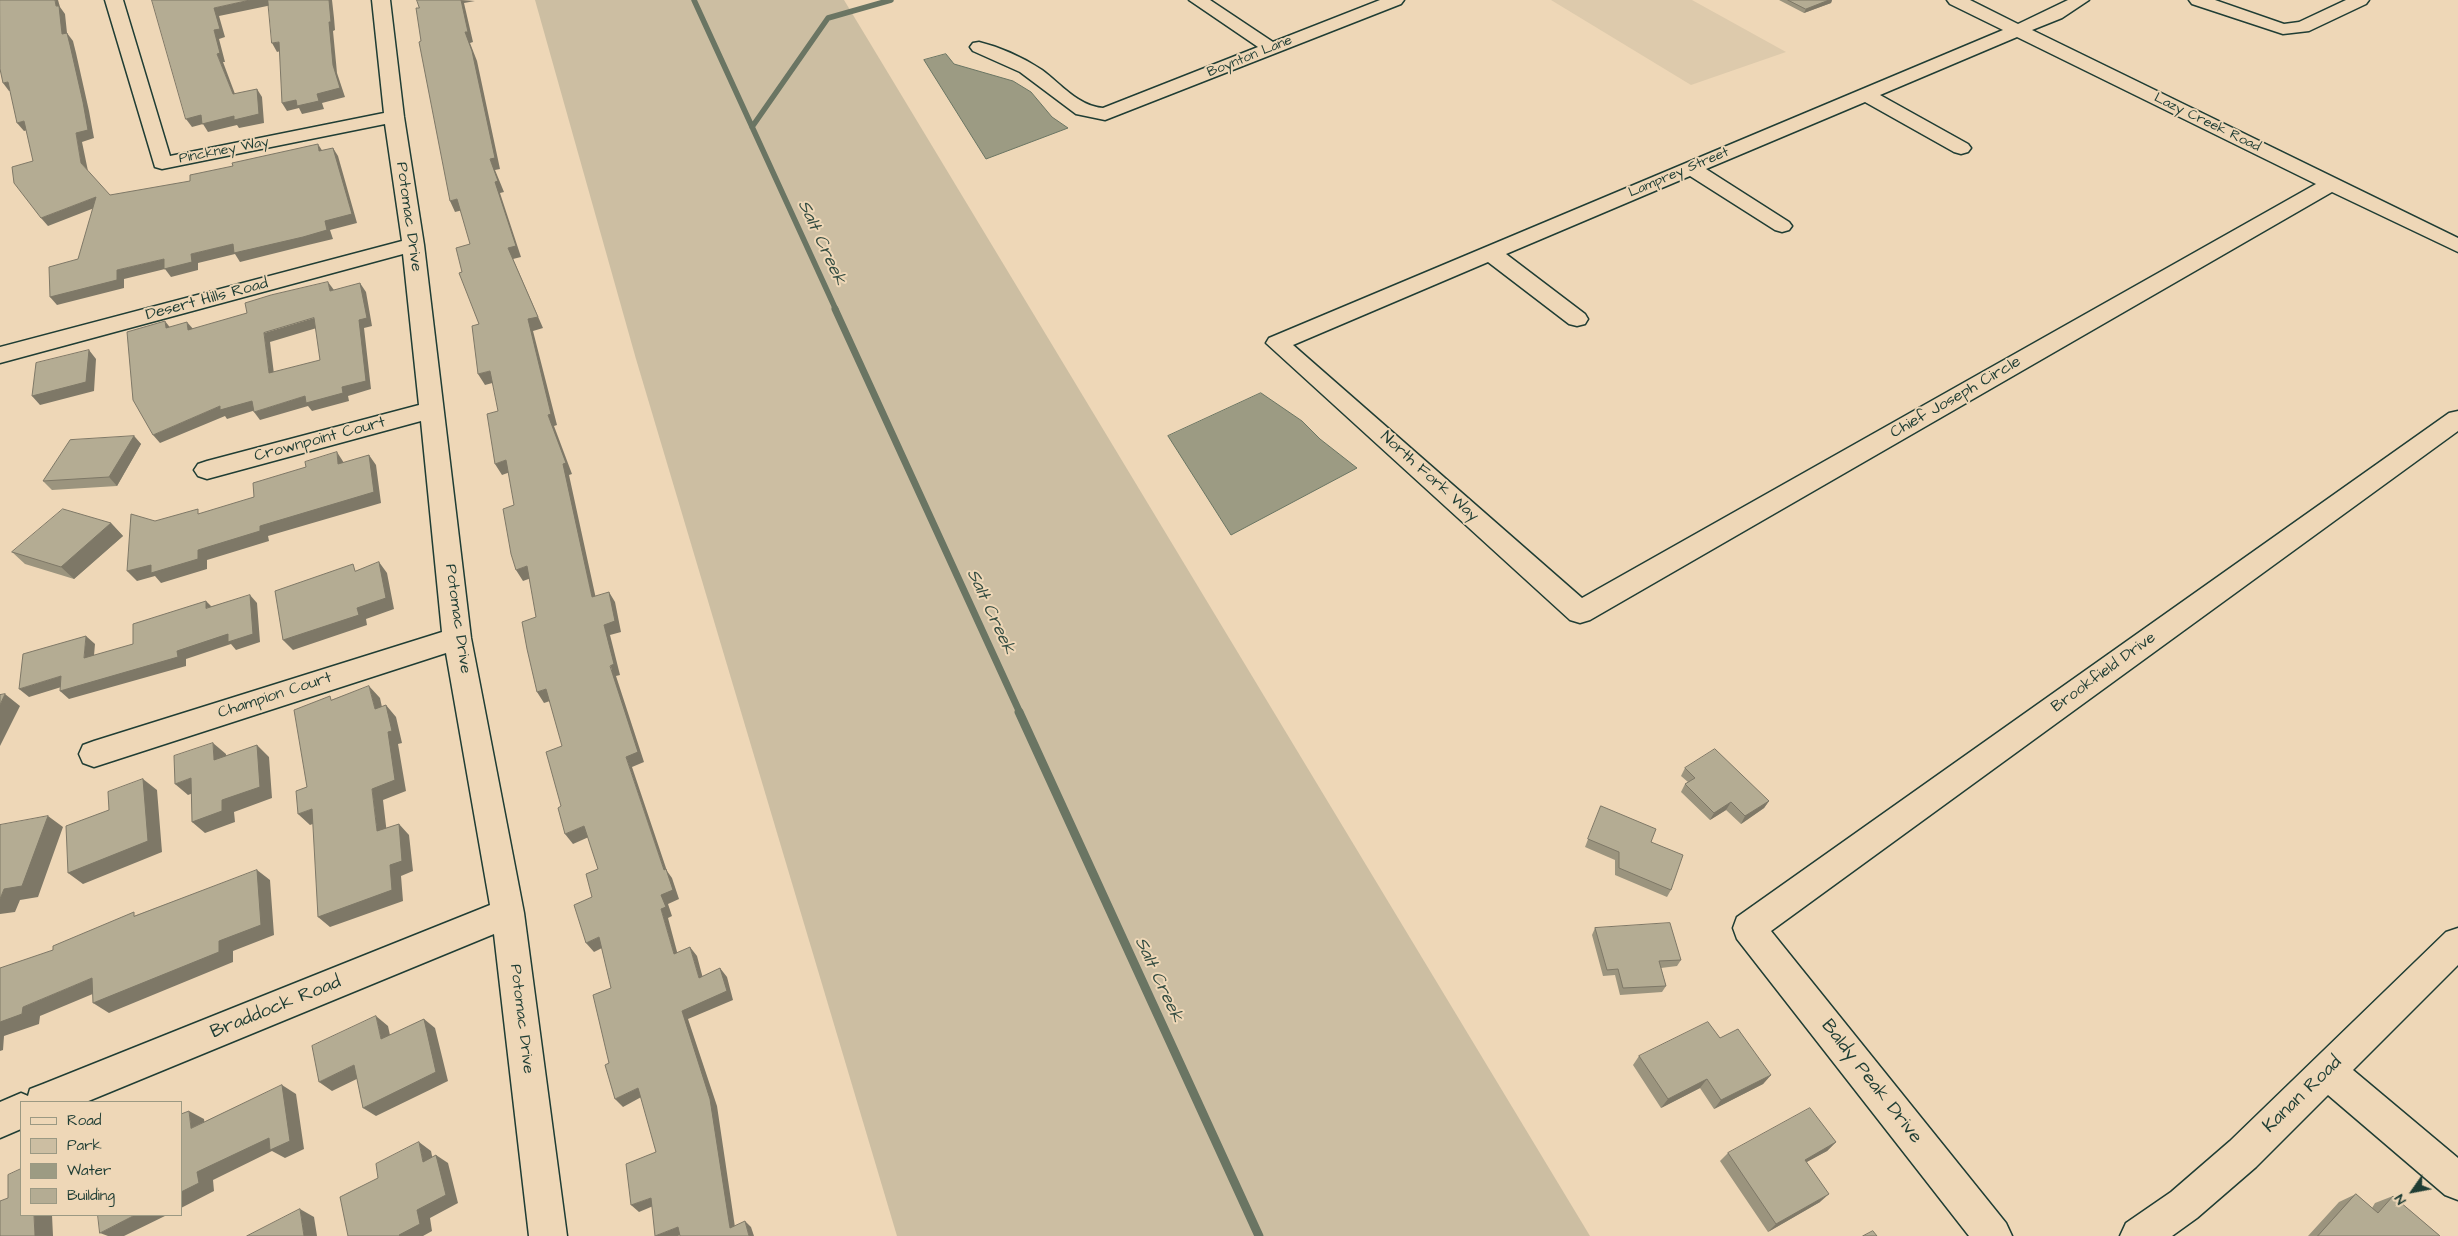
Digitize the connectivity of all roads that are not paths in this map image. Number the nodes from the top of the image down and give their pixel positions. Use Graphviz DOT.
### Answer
graph roads {
  1 [pos="114,0"];
  2 [pos="381,0"];
  3 [pos="1198,0"];
  4 [pos="1395,0"];
  5 [pos="1956,0"];
  6 [pos="2080,0"];
  7 [pos="2198,0"];
  8 [pos="2360,0"];
  9 [pos="2017,30"];
  10 [pos="979,47"];
  11 [pos="1271,48"];
  12 [pos="1865,94"];
  13 [pos="394,117"];
  14 [pos="1961,148"];
  15 [pos="1691,168"];
  16 [pos="2332,184"];
  17 [pos="1782,226"];
  18 [pos="413,245"];
  19 [pos="2458,246"];
  20 [pos="1490,253"];
  21 [pos="1576,319"];
  22 [pos="1277,342"];
  23 [pos="0,355"];
  24 [pos="432,410"];
  25 [pos="2458,419"];
  26 [pos="207,470"];
  27 [pos="1580,612"];
  28 [pos="457,638"];
  29 [pos="94,754"];
  30 [pos="508,913"];
  31 [pos="1749,928"];
  32 [pos="2458,943"];
  33 [pos="2327,1071"];
  34 [pos="45,1101"];
  35 [pos="20,1111"];
  36 [pos="0,1120"];
  37 [pos="2458,1182"];
  38 [pos="548,1236"];
  39 [pos="1993,1236"];
  40 [pos="2139,1236"];
  1 -- 13 [label="street, Pinckney Way"];
  2 -- 13 [label="street, Potomac Drive"];
  3 -- 11 [label="street"];
  4 -- 11 [label="street, Boynton Lane"];
  5 -- 9 [label="street, Lazy Creek Road"];
  6 -- 9 [label="street, Lamprey Street"];
  7 -- 8 [label="street"];
  9 -- 12 [label="street, Lamprey Street"];
  9 -- 16 [label="street, Lazy Creek Road"];
  10 -- 11 [label="street, Boynton Lane"];
  12 -- 14 [label="street"];
  12 -- 15 [label="street, Lamprey Street"];
  13 -- 18 [label="street, Potomac Drive"];
  15 -- 17 [label="street"];
  15 -- 20 [label="street, Lamprey Street"];
  16 -- 19 [label="street, Lazy Creek Road"];
  16 -- 27 [label="street, Chief Joseph Circle"];
  18 -- 23 [label="street, Desert Hills Road"];
  18 -- 24 [label="street, Potomac Drive"];
  20 -- 21 [label="street"];
  20 -- 22 [label="street, Lamprey Street"];
  22 -- 27 [label="street, North Fork Way"];
  24 -- 26 [label="street, Crownpoint Court"];
  24 -- 28 [label="street, Potomac Drive"];
  25 -- 31 [label="street, Brookfield Drive"];
  28 -- 29 [label="street, Champion Court"];
  28 -- 30 [label="street, Potomac Drive"];
  30 -- 34 [label="street, Braddock Road"];
  30 -- 38 [label="street, Potomac Drive"];
  31 -- 39 [label="street, Baldy Peak Drive"];
  32 -- 33 [label="street, Kanan Road"];
  33 -- 37 [label="street"];
  33 -- 40 [label="street, Kanan Road"];
  35 -- 36 [label="street"];
}
